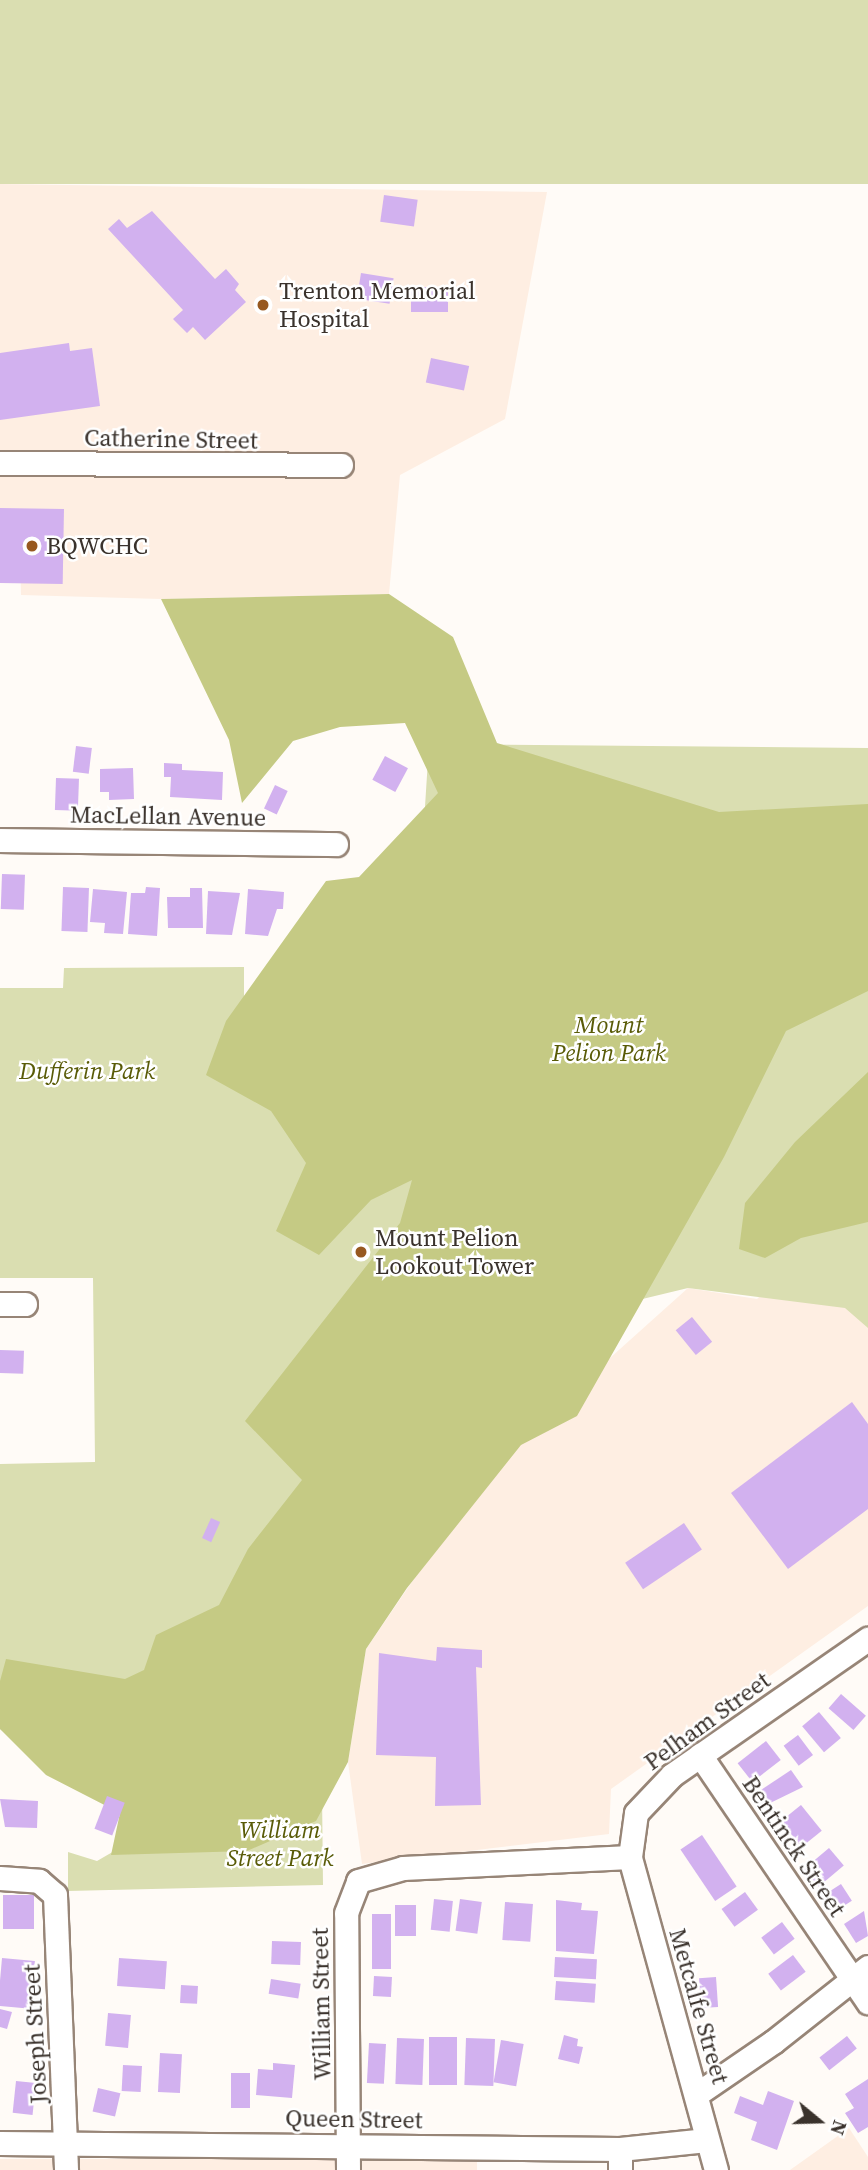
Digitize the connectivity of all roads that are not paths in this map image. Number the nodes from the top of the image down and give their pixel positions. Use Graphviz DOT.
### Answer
graph roads {
  1 [pos="0,463"];
  2 [pos="341,465"];
  3 [pos="0,840"];
  4 [pos="336,844"];
  5 [pos="0,1304"];
  6 [pos="25,1304"];
  7 [pos="868,1639"];
  8 [pos="699,1755"];
  9 [pos="630,1857"];
  10 [pos="0,1878"];
  11 [pos="860,1973"];
  12 [pos="868,2001"];
  13 [pos="697,2094"];
  14 [pos="707,2140"];
  15 [pos="0,2143"];
  16 [pos="67,2143"];
  17 [pos="348,2146"];
  18 [pos="620,2159"];
  19 [pos="66,2170"];
  20 [pos="348,2170"];
  21 [pos="716,2170"];
  1 -- 2 [label="street, Catherine Street"];
  3 -- 4 [label="street, MacLellan Avenue"];
  5 -- 6 [label="street"];
  7 -- 8 [label="street, Pelham Street"];
  8 -- 9 [label="street, Pelham Street"];
  8 -- 11 [label="street, Bentinck Street"];
  9 -- 13 [label="street, Metcalfe Street"];
  9 -- 17 [label="street, William Street"];
  10 -- 16 [label="street, Joseph Street"];
  11 -- 12 [label="street, Bentinck Street"];
  11 -- 13 [label="street"];
  13 -- 14 [label="street, Metcalfe Street"];
  14 -- 18 [label="street, Queen Street"];
  14 -- 21 [label="street, Metcalfe Street"];
  15 -- 16 [label="street, Queen Street"];
  16 -- 17 [label="street, Queen Street"];
  16 -- 19 [label="street, Joseph Street"];
  17 -- 18 [label="street, Queen Street"];
  17 -- 20 [label="street, William Street"];
}
